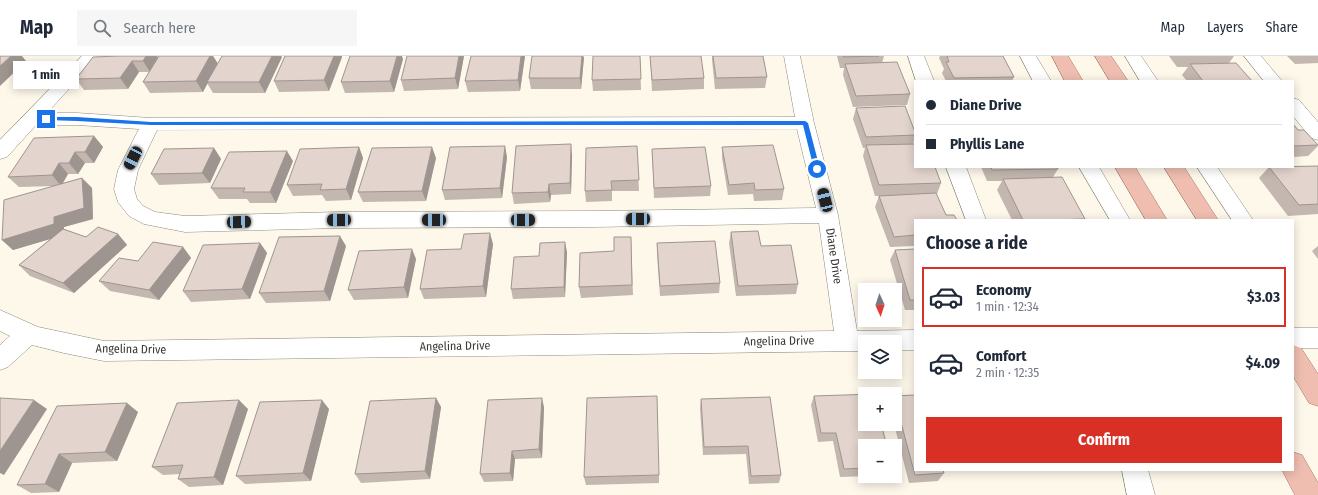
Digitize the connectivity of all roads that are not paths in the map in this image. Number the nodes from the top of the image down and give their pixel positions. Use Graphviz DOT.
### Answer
graph roads {
  1 [pos="91,56"];
  2 [pos="792,56"];
  3 [pos="916,56"];
  4 [pos="1028,56"];
  5 [pos="1060,56"];
  6 [pos="1103,56"];
  7 [pos="1133,56"];
  8 [pos="1252,56"];
  9 [pos="925,80"];
  10 [pos="1041,80"];
  11 [pos="1073,80"];
  12 [pos="1118,80"];
  13 [pos="1149,80"];
  14 [pos="1272,80"];
  15 [pos="1294,105"];
  16 [pos="30,119"];
  17 [pos="805,123"];
  18 [pos="151,124"];
  19 [pos="1318,134"];
  20 [pos="0,152"];
  21 [pos="956,168"];
  22 [pos="1090,168"];
  23 [pos="1126,168"];
  24 [pos="1175,168"];
  25 [pos="1208,168"];
  26 [pos="828,215"];
  27 [pos="976,219"];
  28 [pos="1119,219"];
  29 [pos="1156,219"];
  30 [pos="1207,219"];
  31 [pos="1242,219"];
  32 [pos="0,320"];
  33 [pos="29,333"];
  34 [pos="1294,338"];
  35 [pos="1318,338"];
  36 [pos="847,340"];
  37 [pos="914,340"];
  38 [pos="1294,357"];
  39 [pos="0,360"];
  40 [pos="1318,394"];
  41 [pos="1294,466"];
  42 [pos="1135,471"];
  43 [pos="1141,495"];
  44 [pos="1310,495"];
  1 -- 16 [label="street"];
  2 -- 17 [label="street, Diane Drive"];
  3 -- 9 [label="street"];
  4 -- 10 [label="street"];
  5 -- 11 [label="main road"];
  6 -- 12 [label="main road"];
  7 -- 13 [label="street"];
  8 -- 14 [label="street"];
  15 -- 19 [label="street"];
  16 -- 18 [label="street"];
  16 -- 20 [label="street"];
  17 -- 18 [label="street"];
  17 -- 26 [label="street, Diane Drive"];
  18 -- 26 [label="street"];
  21 -- 27 [label="street"];
  22 -- 28 [label="street"];
  23 -- 29 [label="main road"];
  24 -- 30 [label="main road"];
  25 -- 31 [label="street"];
  26 -- 36 [label="street, Diane Drive"];
  32 -- 33 [label="street, Angelina Drive"];
  33 -- 36 [label="street, Angelina Drive"];
  33 -- 39 [label="street"];
  34 -- 35 [label="street"];
  36 -- 37 [label="street, Angelina Drive"];
  38 -- 40 [label="main road"];
  41 -- 44 [label="main road"];
  42 -- 43 [label="street"];
}
